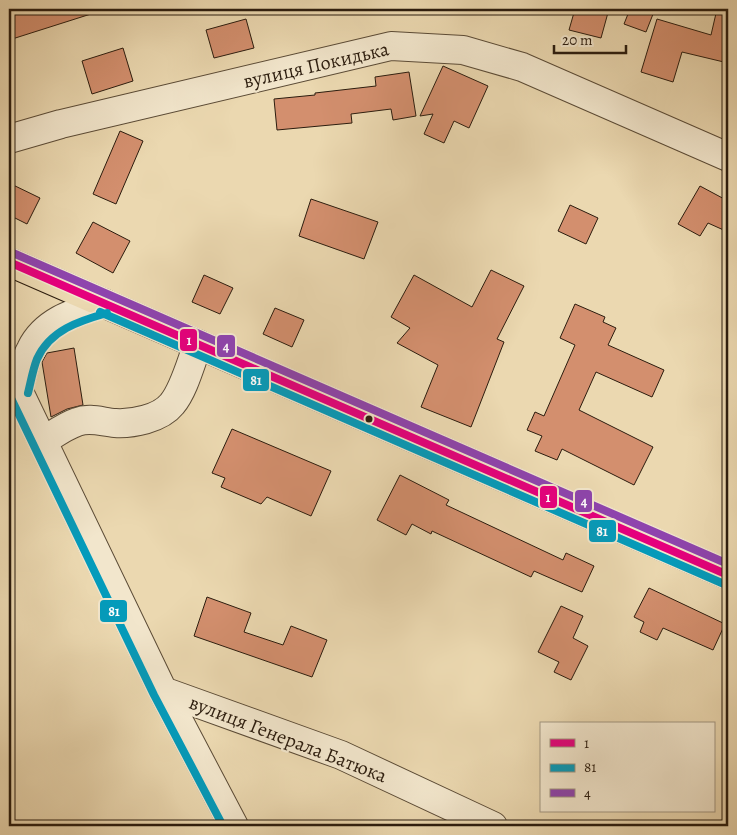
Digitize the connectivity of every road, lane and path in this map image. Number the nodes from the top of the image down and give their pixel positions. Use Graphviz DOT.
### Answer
graph roads {
  1 [pos="9,139"];
  2 [pos="728,157"];
  3 [pos="9,262"];
  4 [pos="104,303"];
  5 [pos="198,344"];
  6 [pos="14,380"];
  7 [pos="43,441"];
  8 [pos="728,575"];
  9 [pos="163,691"];
  10 [pos="234,826"];
  11 [pos="493,826"];
  1 -- 2 [label="street, вулиця Покидька"];
  3 -- 4 [label="main road"];
  4 -- 5 [label="main road"];
  4 -- 6 [label="street"];
  5 -- 7 [label="street"];
  5 -- 8 [label="main road"];
  6 -- 7 [label="street"];
  7 -- 9 [label="street"];
  9 -- 10 [label="street"];
  9 -- 11 [label="street, вулиця Генерала Батюка"];
}
